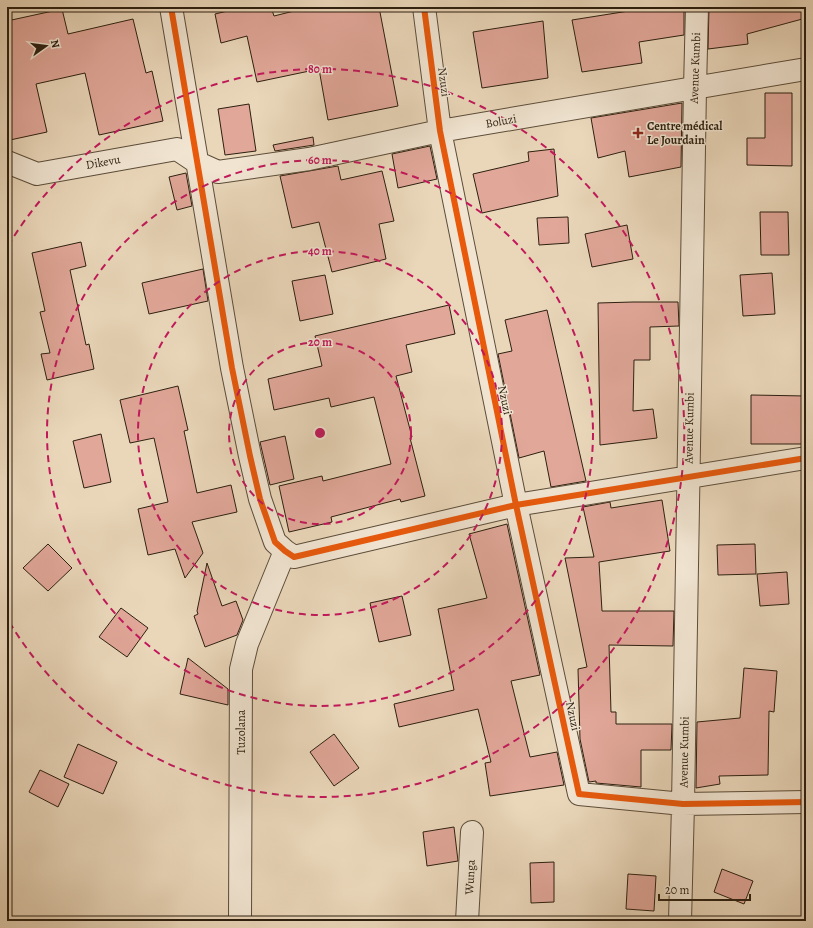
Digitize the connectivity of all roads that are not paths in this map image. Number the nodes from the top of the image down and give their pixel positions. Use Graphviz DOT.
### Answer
graph roads {
  1 [pos="171,7"];
  2 [pos="424,7"];
  3 [pos="697,7"];
  4 [pos="806,68"];
  5 [pos="695,88"];
  6 [pos="440,131"];
  7 [pos="7,162"];
  8 [pos="198,162"];
  9 [pos="806,458"];
  10 [pos="688,477"];
  11 [pos="516,506"];
  12 [pos="285,551"];
  13 [pos="806,802"];
  14 [pos="683,804"];
  15 [pos="472,832"];
  16 [pos="240,921"];
  17 [pos="467,921"];
  18 [pos="680,921"];
  1 -- 8 [label="street"];
  2 -- 6 [label="street, Nzuzi"];
  3 -- 5 [label="street, Avenue Kumbi"];
  4 -- 5 [label="street, Boluzi"];
  5 -- 6 [label="street, Boluzi"];
  5 -- 10 [label="street, Avenue Kumbi"];
  6 -- 8 [label="street, Boluzi"];
  6 -- 11 [label="street, Nzuzi"];
  7 -- 8 [label="street, Dikevu"];
  8 -- 12 [label="street"];
  9 -- 10 [label="street"];
  10 -- 11 [label="street"];
  10 -- 14 [label="street, Avenue Kumbi"];
  11 -- 12 [label="street"];
  11 -- 14 [label="street, Nzuzi"];
  12 -- 16 [label="street, Tuzolana"];
  13 -- 14 [label="street"];
  14 -- 18 [label="street, Avenue Kumbi"];
  15 -- 17 [label="street, Wunga"];
}
